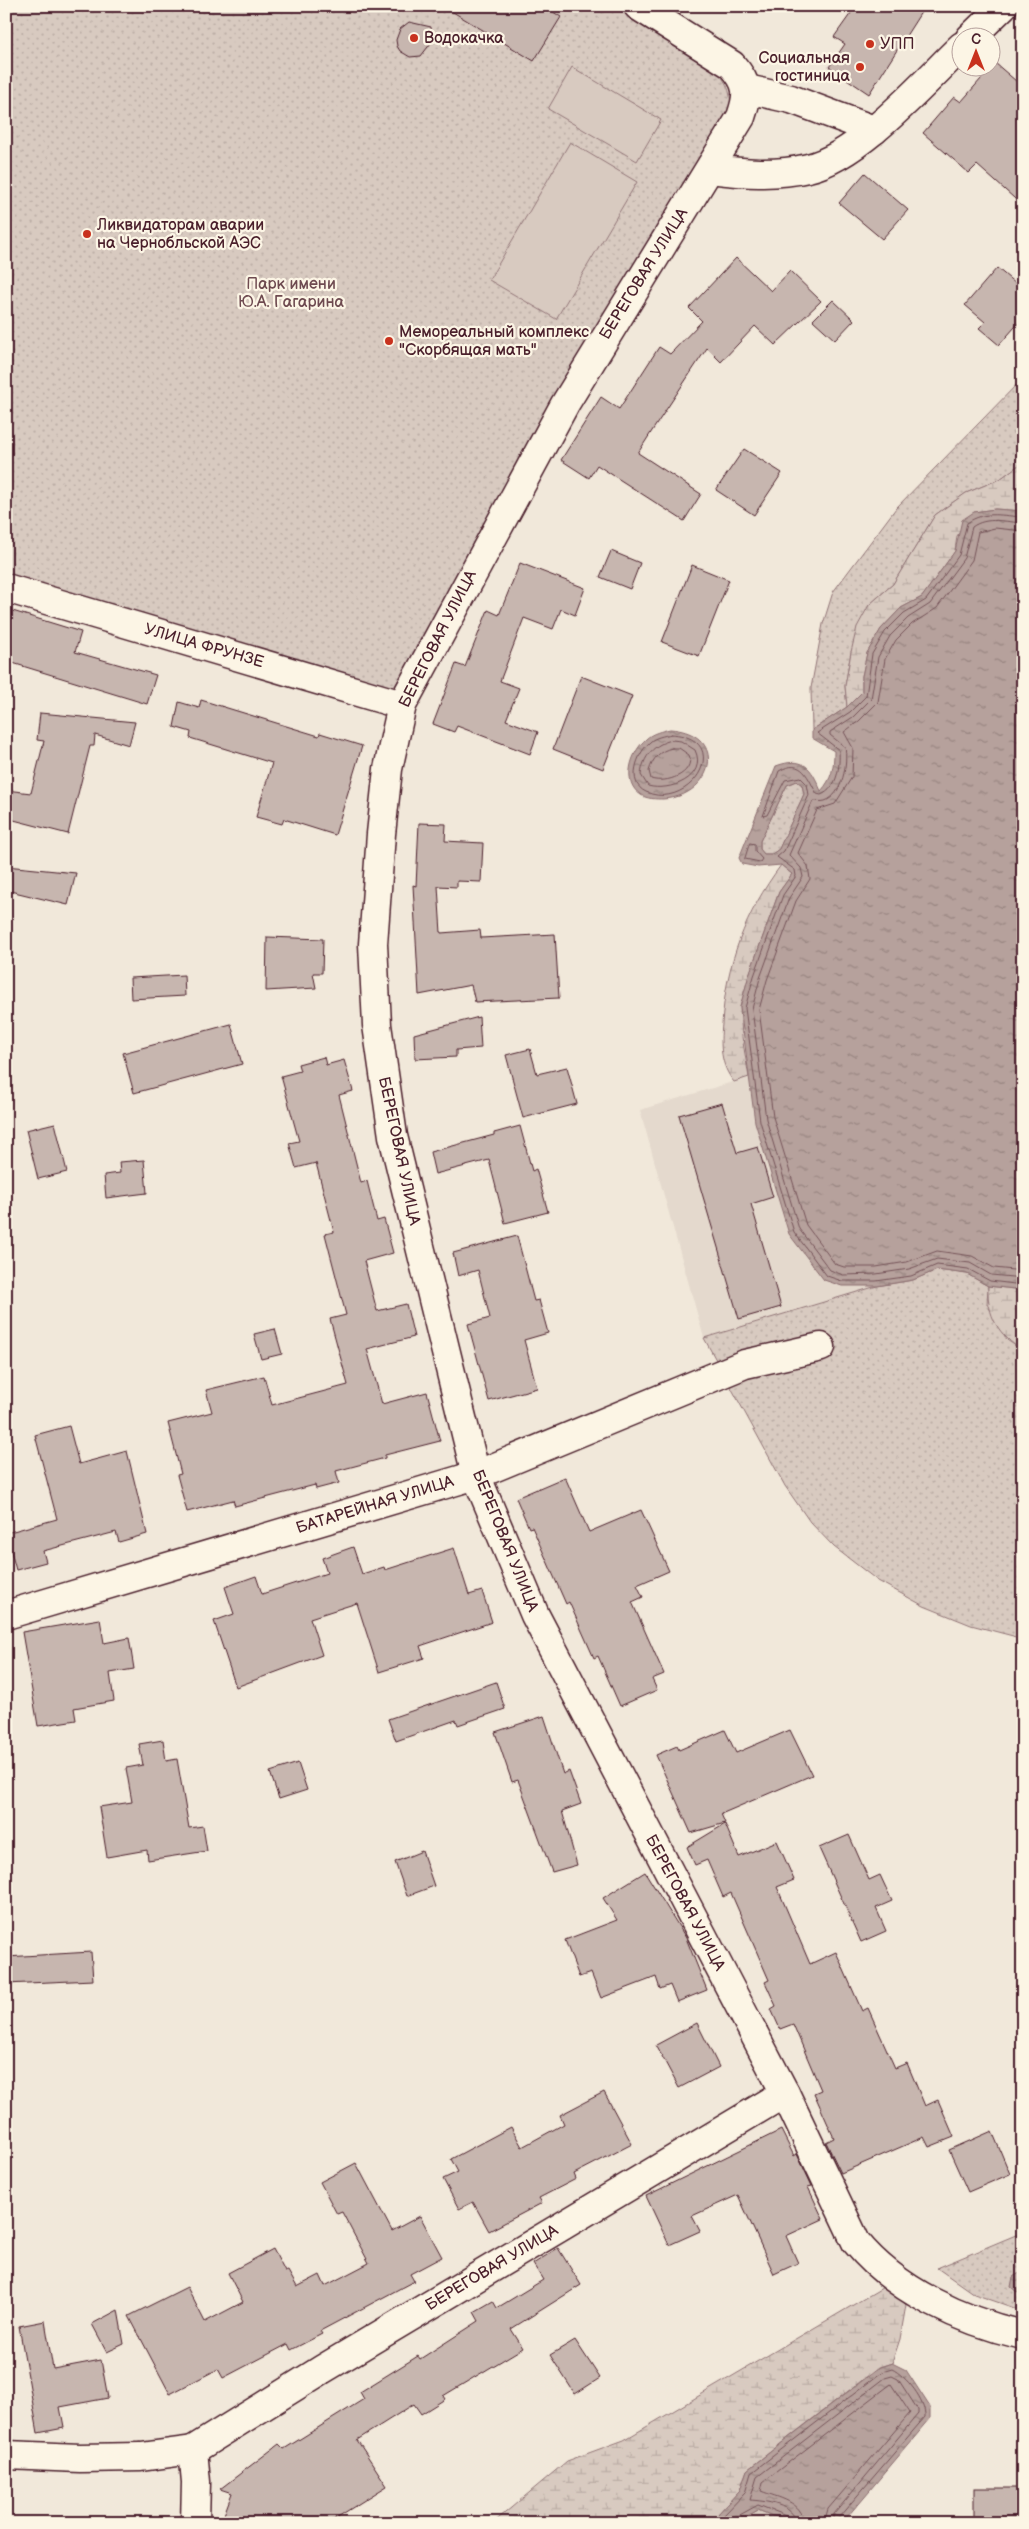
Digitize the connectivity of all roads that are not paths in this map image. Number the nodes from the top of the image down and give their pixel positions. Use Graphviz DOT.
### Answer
graph roads {
  1 [pos="638,6"];
  2 [pos="1003,6"];
  3 [pos="980,28"];
  4 [pos="952,56"];
  5 [pos="747,89"];
  6 [pos="874,130"];
  7 [pos="710,169"];
  8 [pos="6,588"];
  9 [pos="402,705"];
  10 [pos="821,1347"];
  11 [pos="476,1475"];
  12 [pos="6,1614"];
  13 [pos="784,2093"];
  14 [pos="1023,2335"];
  15 [pos="193,2450"];
  16 [pos="6,2455"];
  17 [pos="195,2523"];
  1 -- 5 [label="street"];
  2 -- 3 [label="street"];
  4 -- 6 [label="street"];
  5 -- 6 [label="street"];
  5 -- 7 [label="street, БЕРЕГОВАЯ УЛИЦА"];
  6 -- 7 [label="street"];
  7 -- 9 [label="street, БЕРЕГОВАЯ УЛИЦА"];
  8 -- 9 [label="street, УЛИЦА ФРУНЗЕ"];
  9 -- 11 [label="street, БЕРЕГОВАЯ УЛИЦА"];
  10 -- 11 [label="street, БАТАРЕЙНАЯ УЛИЦА"];
  11 -- 12 [label="street, БАТАРЕЙНАЯ УЛИЦА"];
  11 -- 13 [label="street, БЕРЕГОВАЯ УЛИЦА"];
  13 -- 14 [label="street"];
  13 -- 15 [label="street, БЕРЕГОВАЯ УЛИЦА"];
  15 -- 16 [label="street"];
  15 -- 17 [label="street"];
}
